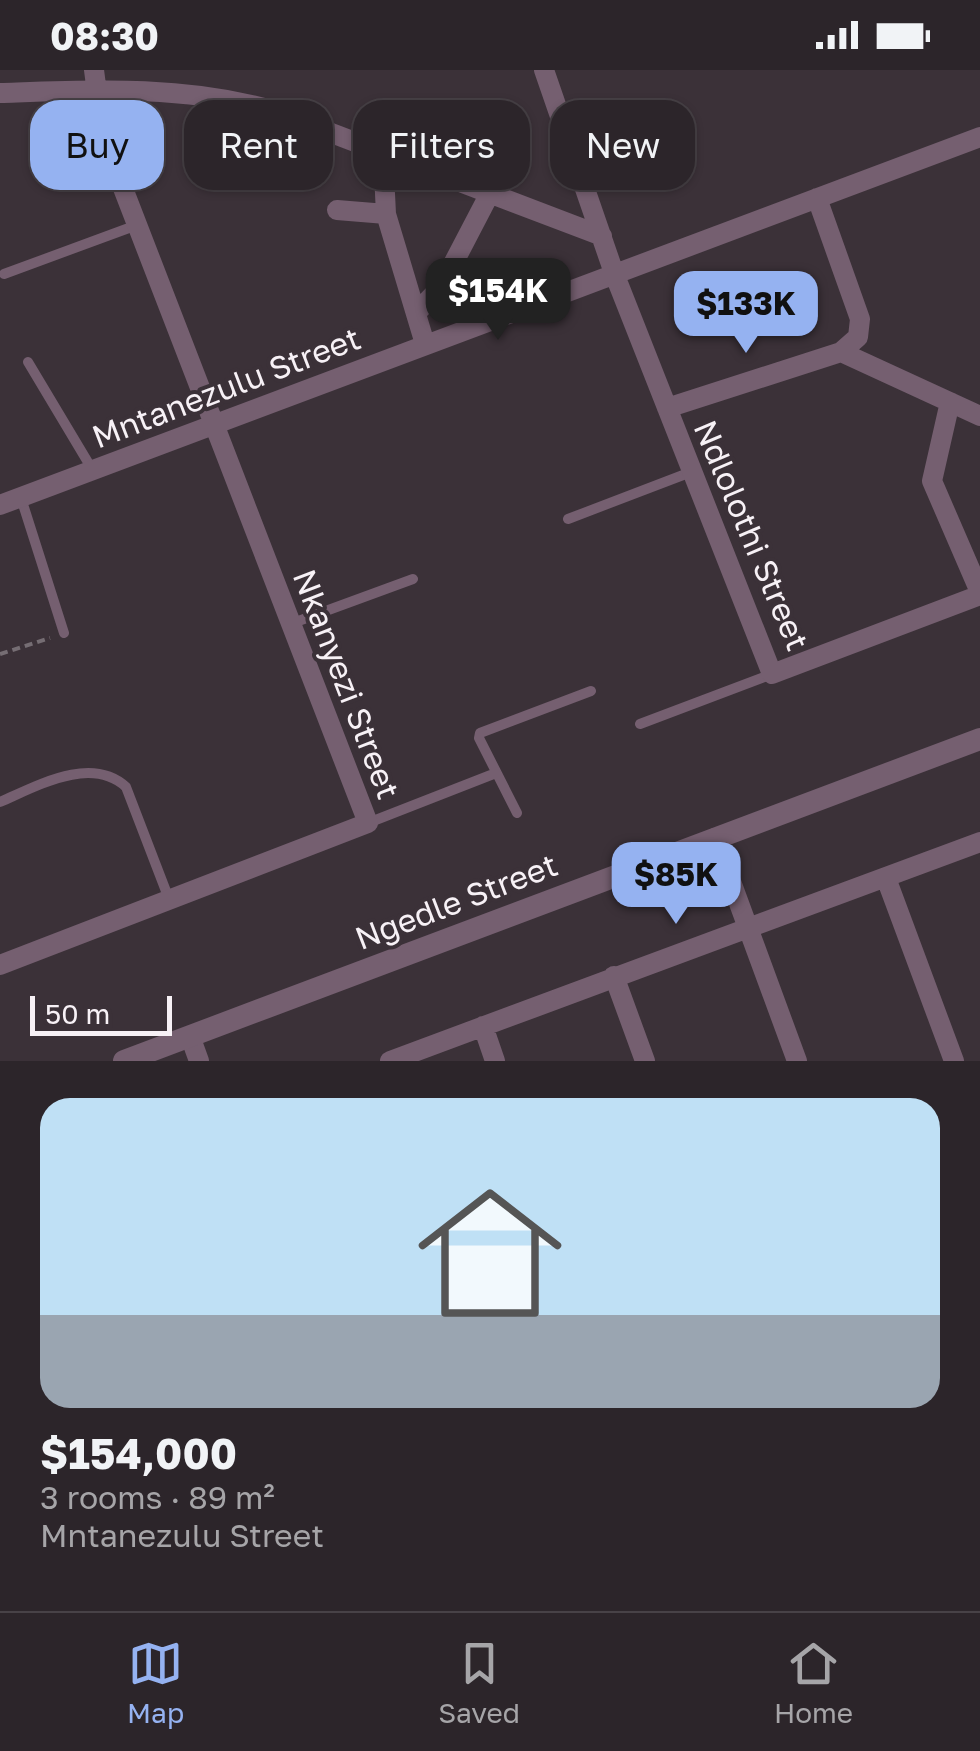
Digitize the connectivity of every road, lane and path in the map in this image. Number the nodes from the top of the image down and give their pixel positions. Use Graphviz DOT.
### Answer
graph roads {
  1 [pos="544,70"];
  2 [pos="94,80"];
  3 [pos="0,93"];
  4 [pos="980,137"];
  5 [pos="353,142"];
  6 [pos="385,190"];
  7 [pos="480,190"];
  8 [pos="490,194"];
  9 [pos="817,198"];
  10 [pos="337,210"];
  11 [pos="386,214"];
  12 [pos="138,225"];
  13 [pos="602,236"];
  14 [pos="614,273"];
  15 [pos="4,274"];
  16 [pos="416,313"];
  17 [pos="425,344"];
  18 [pos="841,352"];
  19 [pos="28,362"];
  20 [pos="950,402"];
  21 [pos="667,408"];
  22 [pos="980,416"];
  23 [pos="215,424"];
  24 [pos="92,469"];
  25 [pos="691,472"];
  26 [pos="21,497"];
  27 [pos="0,505"];
  28 [pos="568,519"];
  29 [pos="413,579"];
  30 [pos="980,594"];
  31 [pos="292,623"];
  32 [pos="64,633"];
  33 [pos="0,654"];
  34 [pos="772,674"];
  35 [pos="590,691"];
  36 [pos="640,724"];
  37 [pos="980,738"];
  38 [pos="496,773"];
  39 [pos="0,802"];
  40 [pos="518,814"];
  41 [pos="368,823"];
  42 [pos="715,838"];
  43 [pos="980,842"];
  44 [pos="886,878"];
  45 [pos="170,899"];
  46 [pos="746,927"];
  47 [pos="0,964"];
  48 [pos="614,976"];
  49 [pos="483,1026"];
  50 [pos="190,1036"];
  51 [pos="124,1061"];
  52 [pos="199,1061"];
  53 [pos="390,1061"];
  54 [pos="495,1061"];
  55 [pos="646,1061"];
  56 [pos="797,1061"];
  57 [pos="954,1061"];
  1 -- 13 [label="street, Ndlolothi Street"];
  2 -- 3 [label="street"];
  2 -- 5 [label="street"];
  2 -- 12 [label="street, Nkanyezi Street"];
  4 -- 9 [label="street, Mntanezulu Street"];
  6 -- 11 [label="street"];
  7 -- 8 [label="street"];
  8 -- 13 [label="street"];
  8 -- 16 [label="street"];
  9 -- 14 [label="street, Mntanezulu Street"];
  9 -- 18 [label="street"];
  10 -- 11 [label="street"];
  11 -- 16 [label="street"];
  12 -- 15 [label="lane"];
  12 -- 23 [label="street, Nkanyezi Street"];
  13 -- 14 [label="street, Ndlolothi Street"];
  14 -- 17 [label="street, Mntanezulu Street"];
  14 -- 21 [label="street, Ndlolothi Street"];
  16 -- 17 [label="street"];
  17 -- 23 [label="street, Mntanezulu Street"];
  18 -- 20 [label="street"];
  18 -- 21 [label="street"];
  19 -- 24 [label="lane"];
  20 -- 22 [label="street"];
  20 -- 30 [label="street"];
  21 -- 25 [label="street, Ndlolothi Street"];
  23 -- 24 [label="street, Mntanezulu Street"];
  23 -- 31 [label="street, Nkanyezi Street"];
  24 -- 26 [label="street, Mntanezulu Street"];
  25 -- 28 [label="lane"];
  25 -- 34 [label="street, Ndlolothi Street"];
  26 -- 27 [label="street, Mntanezulu Street"];
  26 -- 32 [label="lane"];
  29 -- 31 [label="lane"];
  30 -- 34 [label="street, Ndlolothi Street"];
  31 -- 41 [label="street, Nkanyezi Street"];
  32 -- 33 [label="path"];
  34 -- 36 [label="lane"];
  35 -- 38 [label="lane"];
  37 -- 42 [label="street, Ngedle Street"];
  38 -- 40 [label="lane"];
  38 -- 41 [label="lane"];
  39 -- 45 [label="lane"];
  41 -- 45 [label="street, Nkanyezi Street"];
  42 -- 46 [label="street"];
  42 -- 50 [label="street, Ngedle Street"];
  43 -- 44 [label="street"];
  44 -- 46 [label="street"];
  44 -- 57 [label="street"];
  45 -- 47 [label="street, Nkanyezi Street"];
  46 -- 48 [label="street"];
  46 -- 56 [label="street"];
  48 -- 49 [label="street"];
  48 -- 55 [label="street"];
  49 -- 53 [label="street"];
  49 -- 54 [label="street"];
  50 -- 51 [label="street, Ngedle Street"];
  50 -- 52 [label="street"];
}
